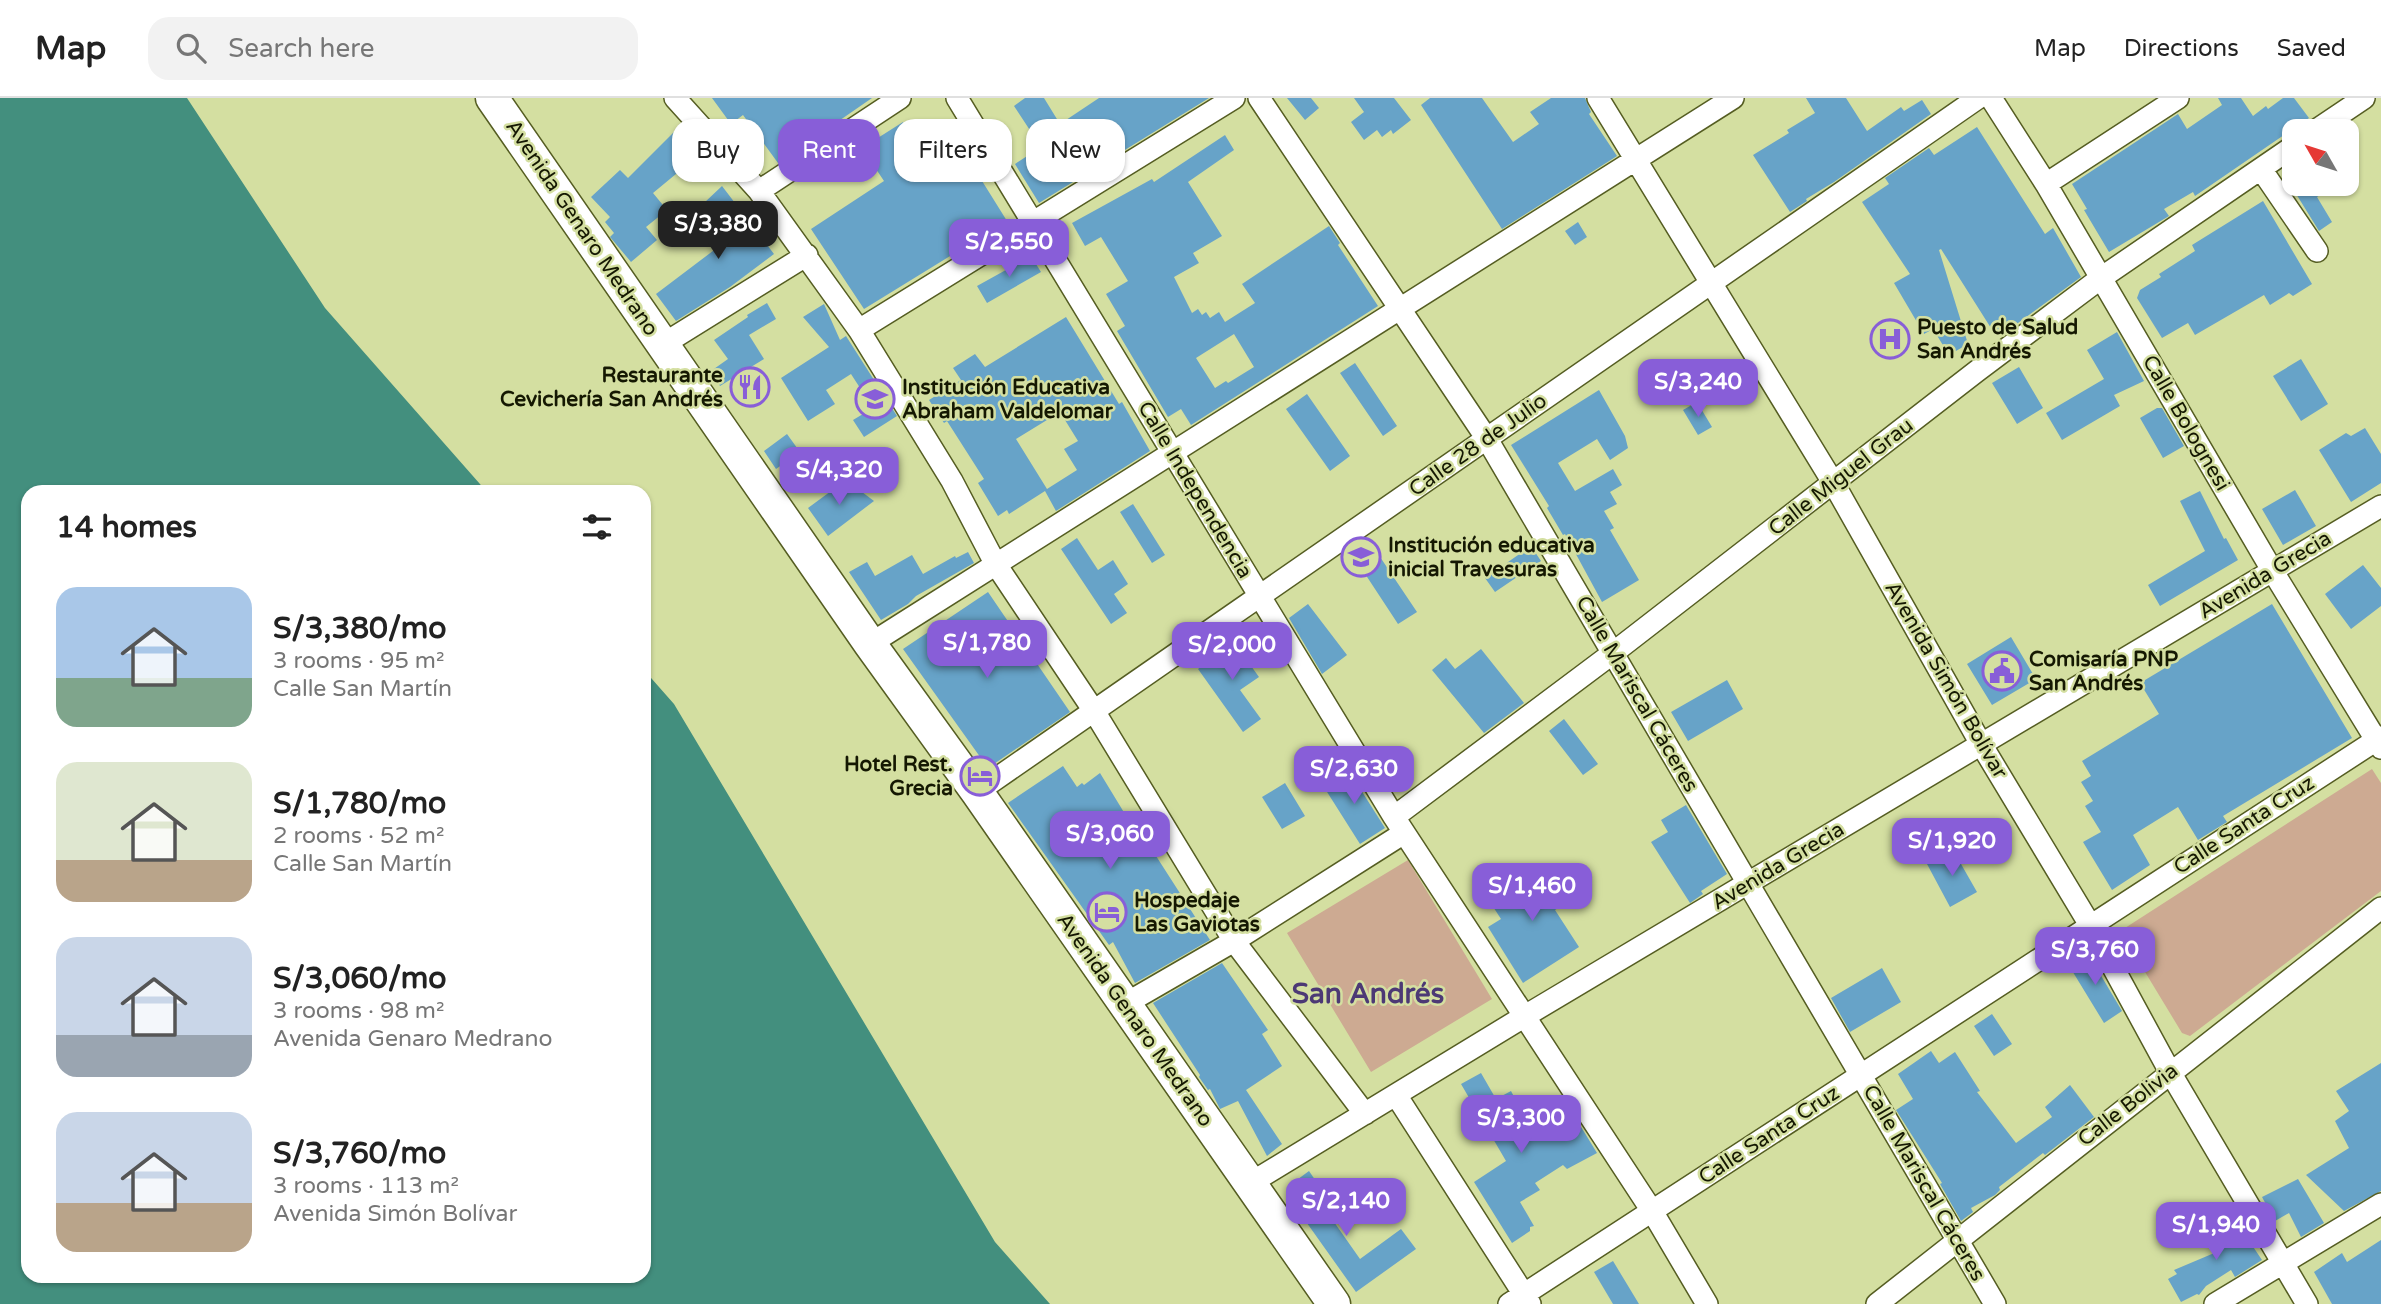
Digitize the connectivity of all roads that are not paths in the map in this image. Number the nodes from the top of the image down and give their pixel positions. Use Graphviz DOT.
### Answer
graph roads {
  1 [pos="492,98"];
  2 [pos="676,98"];
  3 [pos="900,98"];
  4 [pos="957,98"];
  5 [pos="1234,98"];
  6 [pos="1259,98"];
  7 [pos="1598,98"];
  8 [pos="1733,98"];
  9 [pos="1978,98"];
  10 [pos="1991,98"];
  11 [pos="2178,98"];
  12 [pos="2364,98"];
  13 [pos="2333,119"];
  14 [pos="2282,154"];
  15 [pos="1635,159"];
  16 [pos="2260,169"];
  17 [pos="2046,184"];
  18 [pos="759,191"];
  19 [pos="1033,222"];
  20 [pos="2317,251"];
  21 [pos="807,255"];
  22 [pos="2101,278"];
  23 [pos="1711,283"];
  24 [pos="1400,308"];
  25 [pos="859,330"];
  26 [pos="662,345"];
  27 [pos="1487,439"];
  28 [pos="1172,452"];
  29 [pos="1834,484"];
  30 [pos="2381,506"];
  31 [pos="995,563"];
  32 [pos="2272,570"];
  33 [pos="1260,596"];
  34 [pos="870,644"];
  35 [pos="1613,653"];
  36 [pos="1094,711"];
  37 [pos="2379,741"];
  38 [pos="1981,744"];
  39 [pos="977,792"];
  40 [pos="1399,825"];
  41 [pos="1748,884"];
  42 [pos="2381,908"];
  43 [pos="2090,925"];
  44 [pos="1234,941"];
  45 [pos="1125,1004"];
  46 [pos="1525,1016"];
  47 [pos="2170,1072"];
  48 [pos="1861,1075"];
  49 [pos="1396,1095"];
  50 [pos="1365,1114"];
  51 [pos="1249,1184"];
  52 [pos="2381,1204"];
  53 [pos="1652,1211"];
  54 [pos="1958,1241"];
  55 [pos="2281,1263"];
  56 [pos="1521,1301"];
  57 [pos="1334,1304"];
  58 [pos="1707,1304"];
  59 [pos="1877,1304"];
  60 [pos="1995,1304"];
  61 [pos="2215,1304"];
  62 [pos="2307,1304"];
  1 -- 26 [label="main road, Avenida Genaro Medrano"];
  2 -- 18 [label="street"];
  3 -- 18 [label="street"];
  4 -- 19 [label="street, Calle Independencia"];
  5 -- 19 [label="street"];
  6 -- 24 [label="street, Calle Mariscal Cáceres"];
  7 -- 15 [label="street, Avenida Simón Bolívar"];
  8 -- 15 [label="street"];
  9 -- 23 [label="street, Calle 28 de Julio"];
  10 -- 17 [label="street, Calle Bolognesi"];
  11 -- 17 [label="street"];
  12 -- 13 [label="street"];
  14 -- 16 [label="street, Calle Miguel Grau"];
  15 -- 23 [label="street, Avenida Simón Bolívar"];
  15 -- 24 [label="street"];
  16 -- 20 [label="street"];
  16 -- 22 [label="street, Calle Miguel Grau"];
  17 -- 22 [label="street, Calle Bolognesi"];
  18 -- 21 [label="street"];
  19 -- 25 [label="street"];
  19 -- 28 [label="street, Calle Independencia"];
  21 -- 25 [label="street"];
  21 -- 26 [label="street"];
  22 -- 29 [label="street, Calle Miguel Grau"];
  22 -- 32 [label="street, Calle Bolognesi"];
  23 -- 27 [label="street, Calle 28 de Julio"];
  23 -- 29 [label="street, Avenida Simón Bolívar"];
  24 -- 27 [label="street, Calle Mariscal Cáceres"];
  24 -- 28 [label="street"];
  25 -- 31 [label="street"];
  26 -- 34 [label="main road, Avenida Genaro Medrano"];
  27 -- 33 [label="street, Calle 28 de Julio"];
  27 -- 35 [label="street, Calle Mariscal Cáceres"];
  28 -- 31 [label="street"];
  28 -- 33 [label="street, Calle Independencia"];
  29 -- 35 [label="street, Calle Miguel Grau"];
  29 -- 38 [label="street, Avenida Simón Bolívar"];
  30 -- 32 [label="street, Avenida Grecia"];
  31 -- 34 [label="street"];
  31 -- 36 [label="street"];
  32 -- 37 [label="street, Calle Bolognesi"];
  32 -- 38 [label="street, Avenida Grecia"];
  33 -- 36 [label="street, Calle 28 de Julio"];
  33 -- 40 [label="street, Calle Independencia"];
  34 -- 39 [label="main road, Avenida Genaro Medrano"];
  35 -- 40 [label="street, Calle Miguel Grau"];
  35 -- 41 [label="street, Calle Mariscal Cáceres"];
  36 -- 39 [label="street, Calle 28 de Julio"];
  36 -- 44 [label="street"];
  37 -- 43 [label="street, Calle Santa Cruz"];
  38 -- 41 [label="street, Avenida Grecia"];
  38 -- 43 [label="street, Avenida Simón Bolívar"];
  39 -- 45 [label="main road, Avenida Genaro Medrano"];
  40 -- 44 [label="street, Calle Miguel Grau"];
  40 -- 46 [label="street, Calle Independencia"];
  41 -- 46 [label="street, Avenida Grecia"];
  41 -- 48 [label="street, Calle Mariscal Cáceres"];
  42 -- 47 [label="street, Calle Bolivia"];
  43 -- 47 [label="street, Avenida Simón Bolívar"];
  43 -- 48 [label="street, Calle Santa Cruz"];
  44 -- 45 [label="street, Calle Miguel Grau"];
  44 -- 50 [label="street"];
  45 -- 51 [label="main road, Avenida Genaro Medrano"];
  46 -- 49 [label="street, Avenida Grecia"];
  46 -- 53 [label="street, Calle Independencia"];
  47 -- 54 [label="street, Calle Bolivia"];
  47 -- 55 [label="street, Avenida Simón Bolívar"];
  48 -- 53 [label="street, Calle Santa Cruz"];
  48 -- 54 [label="street, Calle Mariscal Cáceres"];
  49 -- 50 [label="street, Avenida Grecia"];
  49 -- 56 [label="street"];
  50 -- 51 [label="street, Avenida Grecia"];
  51 -- 57 [label="main road, Avenida Genaro Medrano"];
  52 -- 55 [label="street"];
  53 -- 56 [label="street, Calle Santa Cruz"];
  53 -- 58 [label="street, Calle Independencia"];
  54 -- 59 [label="street, Calle Bolivia"];
  54 -- 60 [label="street, Calle Mariscal Cáceres"];
  55 -- 61 [label="street"];
  55 -- 62 [label="street, Avenida Simón Bolívar"];
}
